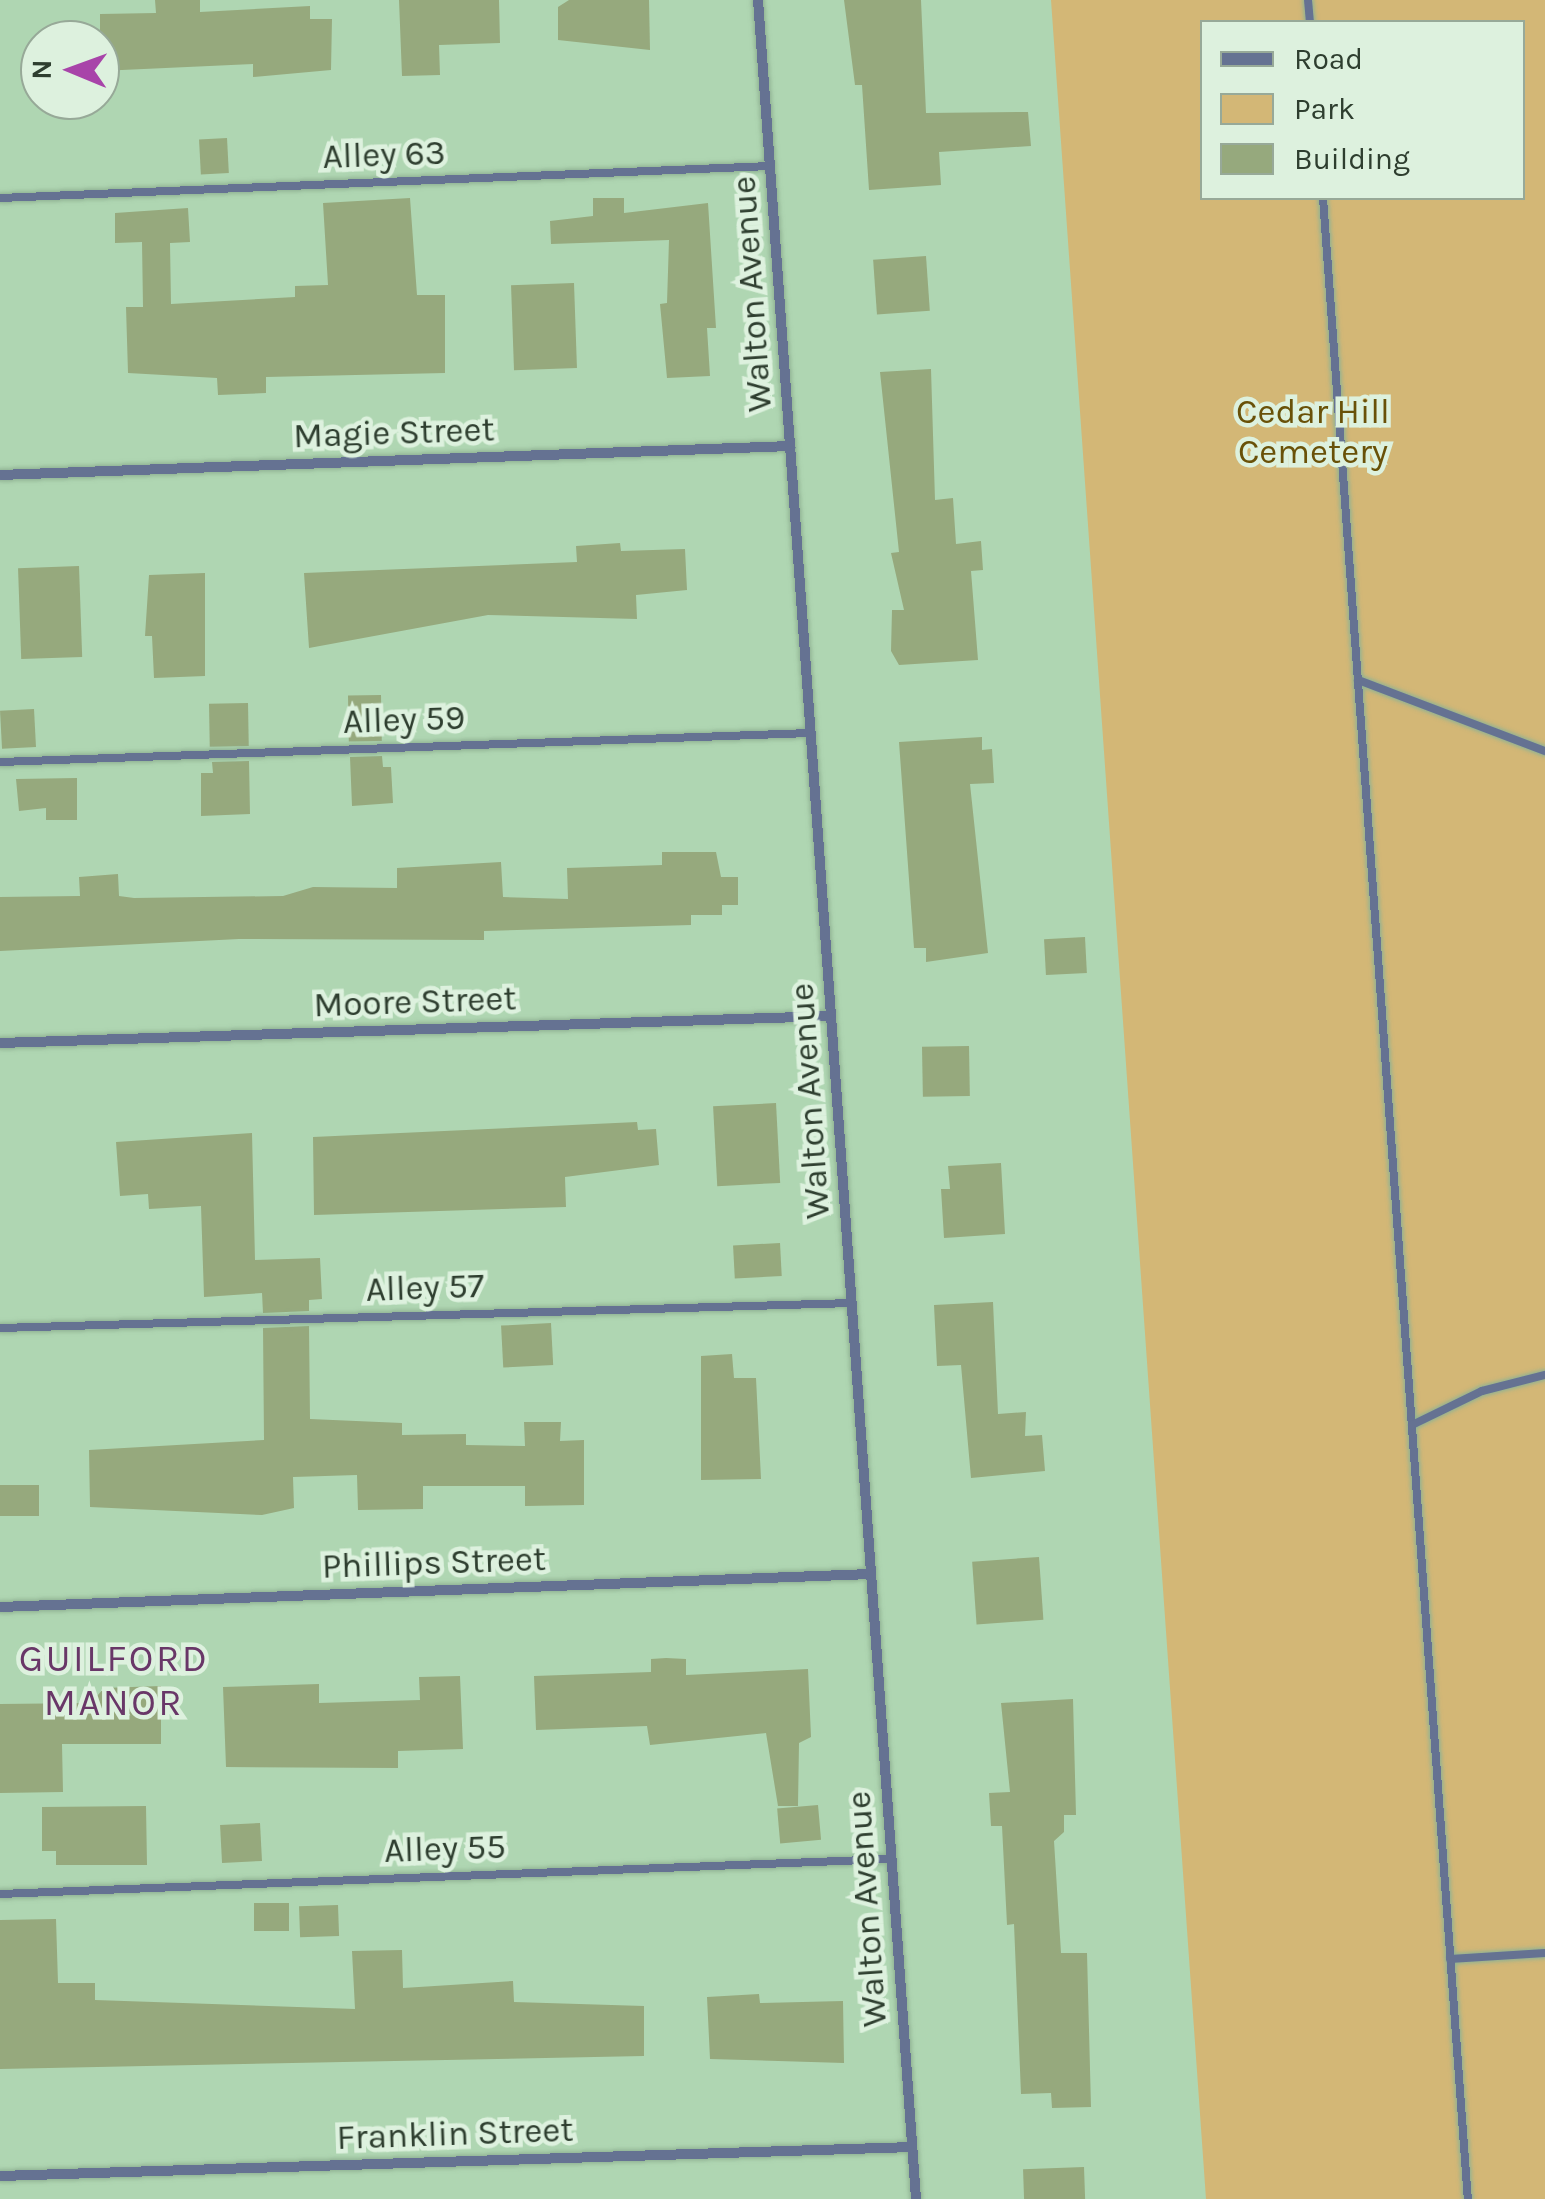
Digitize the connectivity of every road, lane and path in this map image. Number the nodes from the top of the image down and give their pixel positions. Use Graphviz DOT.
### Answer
graph roads {
  1 [pos="758,0"];
  2 [pos="770,166"];
  3 [pos="0,198"];
  4 [pos="1323,200"];
  5 [pos="790,446"];
  6 [pos="0,476"];
  7 [pos="1358,680"];
  8 [pos="811,733"];
  9 [pos="1545,751"];
  10 [pos="0,762"];
  11 [pos="831,1016"];
  12 [pos="0,1044"];
  13 [pos="852,1303"];
  14 [pos="0,1328"];
  15 [pos="1545,1374"];
  16 [pos="1412,1426"];
  17 [pos="871,1574"];
  18 [pos="0,1607"];
  19 [pos="891,1859"];
  20 [pos="0,1894"];
  21 [pos="1545,1953"];
  22 [pos="1450,1959"];
  23 [pos="912,2147"];
  24 [pos="0,2176"];
  25 [pos="916,2199"];
  26 [pos="1468,2199"];
  1 -- 2 [label="street, Walton Avenue"];
  2 -- 3 [label="lane, Alley 63"];
  2 -- 5 [label="street, Walton Avenue"];
  4 -- 7 [label="lane"];
  5 -- 6 [label="street, Magie Street"];
  5 -- 8 [label="street, Walton Avenue"];
  7 -- 9 [label="lane"];
  7 -- 16 [label="lane"];
  8 -- 10 [label="lane, Alley 59"];
  8 -- 11 [label="street, Walton Avenue"];
  11 -- 12 [label="street, Moore Street"];
  11 -- 13 [label="street, Walton Avenue"];
  13 -- 14 [label="lane, Alley 57"];
  13 -- 17 [label="street, Walton Avenue"];
  15 -- 16 [label="lane"];
  16 -- 22 [label="lane"];
  17 -- 18 [label="street, Phillips Street"];
  17 -- 19 [label="street, Walton Avenue"];
  19 -- 20 [label="lane, Alley 55"];
  19 -- 23 [label="street, Walton Avenue"];
  21 -- 22 [label="lane"];
  22 -- 26 [label="lane"];
  23 -- 24 [label="street, Franklin Street"];
  23 -- 25 [label="street, Walton Avenue"];
}
